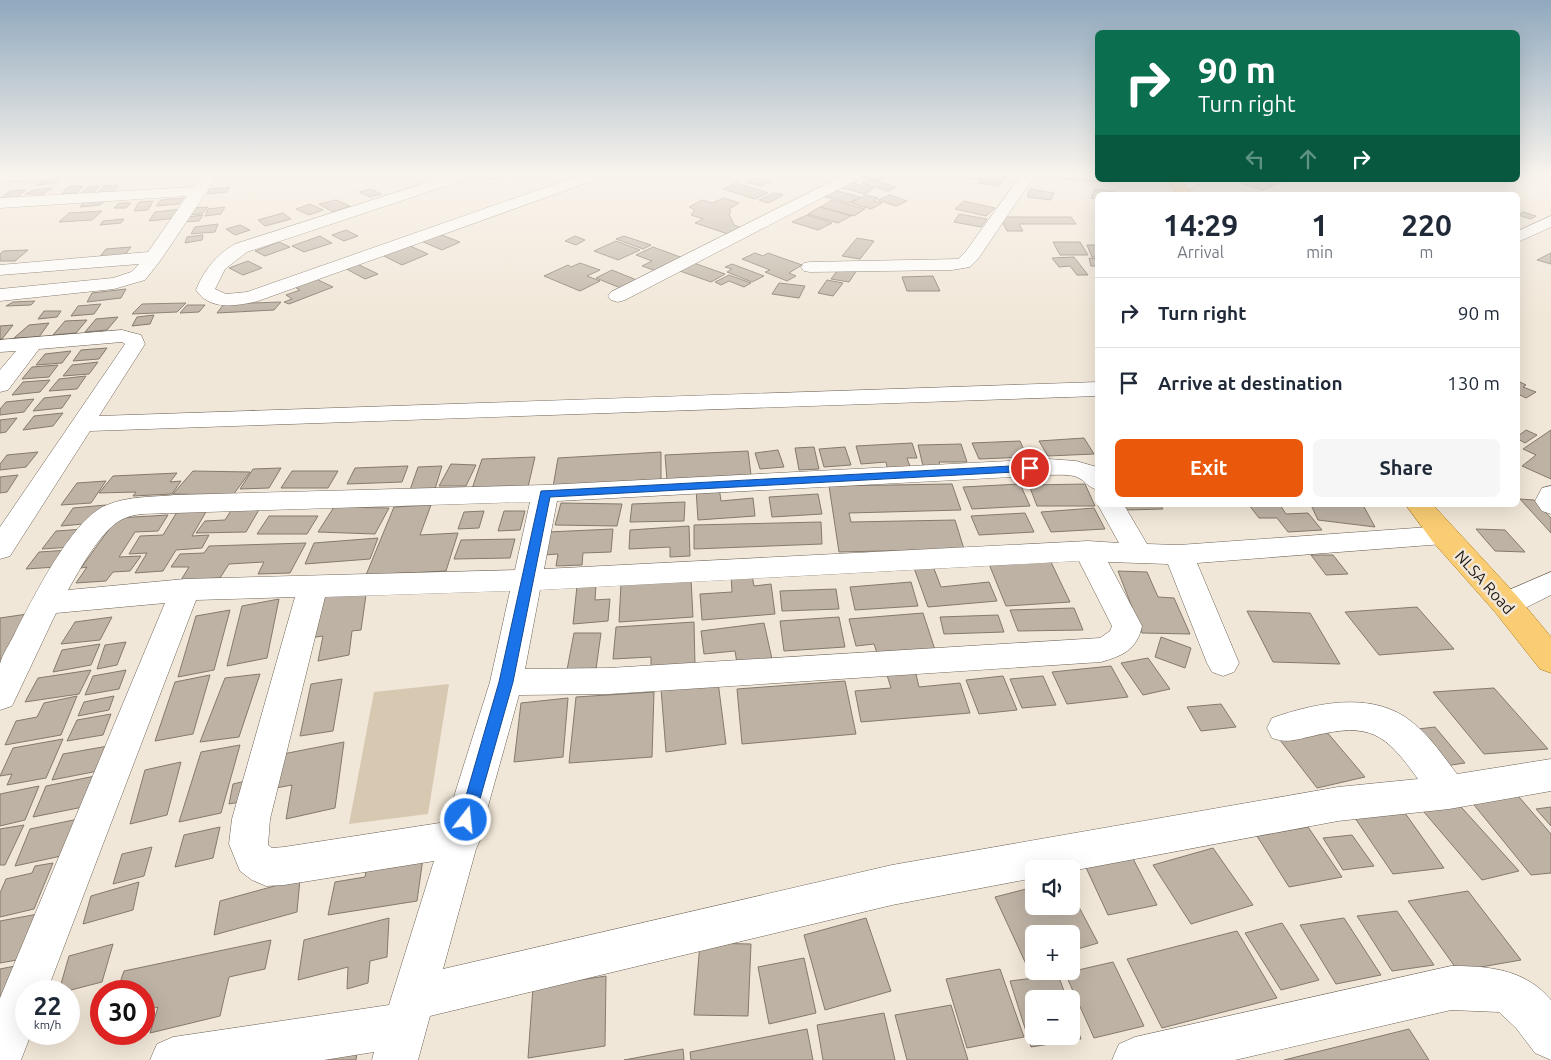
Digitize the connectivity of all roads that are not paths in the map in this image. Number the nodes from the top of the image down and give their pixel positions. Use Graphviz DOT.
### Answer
graph roads {
  1 [pos="176,224"];
  2 [pos="313,224"];
  3 [pos="455,224"];
  4 [pos="758,224"];
  5 [pos="994,224"];
  6 [pos="1544,224"];
  7 [pos="1520,236"];
  8 [pos="154,257"];
  9 [pos="34,267"];
  10 [pos="810,267"];
  11 [pos="0,270"];
  12 [pos="5,294"];
  13 [pos="618,296"];
  14 [pos="33,343"];
  15 [pos="0,346"];
  16 [pos="0,385"];
  17 [pos="1095,389"];
  18 [pos="83,424"];
  19 [pos="1095,478"];
  20 [pos="545,493"];
  21 [pos="1551,494"];
  22 [pos="1551,505"];
  23 [pos="1112,507"];
  24 [pos="1421,507"];
  25 [pos="1443,535"];
  26 [pos="0,549"];
  27 [pos="1088,550"];
  28 [pos="1138,552"];
  29 [pos="1179,555"];
  30 [pos="528,580"];
  31 [pos="1551,582"];
  32 [pos="313,586"];
  33 [pos="185,590"];
  34 [pos="46,603"];
  35 [pos="1506,604"];
  36 [pos="1551,660"];
  37 [pos="1223,663"];
  38 [pos="506,682"];
  39 [pos="0,696"];
  40 [pos="1284,728"];
  41 [pos="1551,775"];
  42 [pos="1449,792"];
  43 [pos="462,838"];
  44 [pos="404,1028"];
  45 [pos="1551,1037"];
  46 [pos="0,1054"];
  47 [pos="173,1060"];
  48 [pos="1135,1060"];
  1 -- 8 [label="street"];
  2 -- 3 [label="street"];
  4 -- 13 [label="street"];
  5 -- 10 [label="street"];
  6 -- 7 [label="street"];
  8 -- 9 [label="street"];
  8 -- 12 [label="street"];
  9 -- 11 [label="street"];
  9 -- 12 [label="street"];
  14 -- 15 [label="street"];
  14 -- 16 [label="street"];
  14 -- 18 [label="street"];
  17 -- 18 [label="street"];
  18 -- 26 [label="street"];
  19 -- 20 [label="street"];
  20 -- 30 [label="street"];
  20 -- 34 [label="street"];
  21 -- 22 [label="street"];
  23 -- 28 [label="street"];
  24 -- 25 [label="main road, NLSA Road"];
  25 -- 29 [label="street"];
  25 -- 35 [label="main road, NLSA Road"];
  27 -- 28 [label="street"];
  27 -- 30 [label="street"];
  27 -- 38 [label="street"];
  28 -- 29 [label="street"];
  29 -- 37 [label="street"];
  30 -- 32 [label="street"];
  30 -- 38 [label="street"];
  31 -- 35 [label="street"];
  32 -- 33 [label="street"];
  32 -- 43 [label="street"];
  33 -- 34 [label="street"];
  33 -- 46 [label="street"];
  34 -- 39 [label="street"];
  35 -- 36 [label="main road, NLSA Road"];
  38 -- 43 [label="street"];
  40 -- 42 [label="street"];
  41 -- 42 [label="street"];
  42 -- 44 [label="street"];
  43 -- 44 [label="street"];
  44 -- 47 [label="street"];
  45 -- 48 [label="street"];
}
